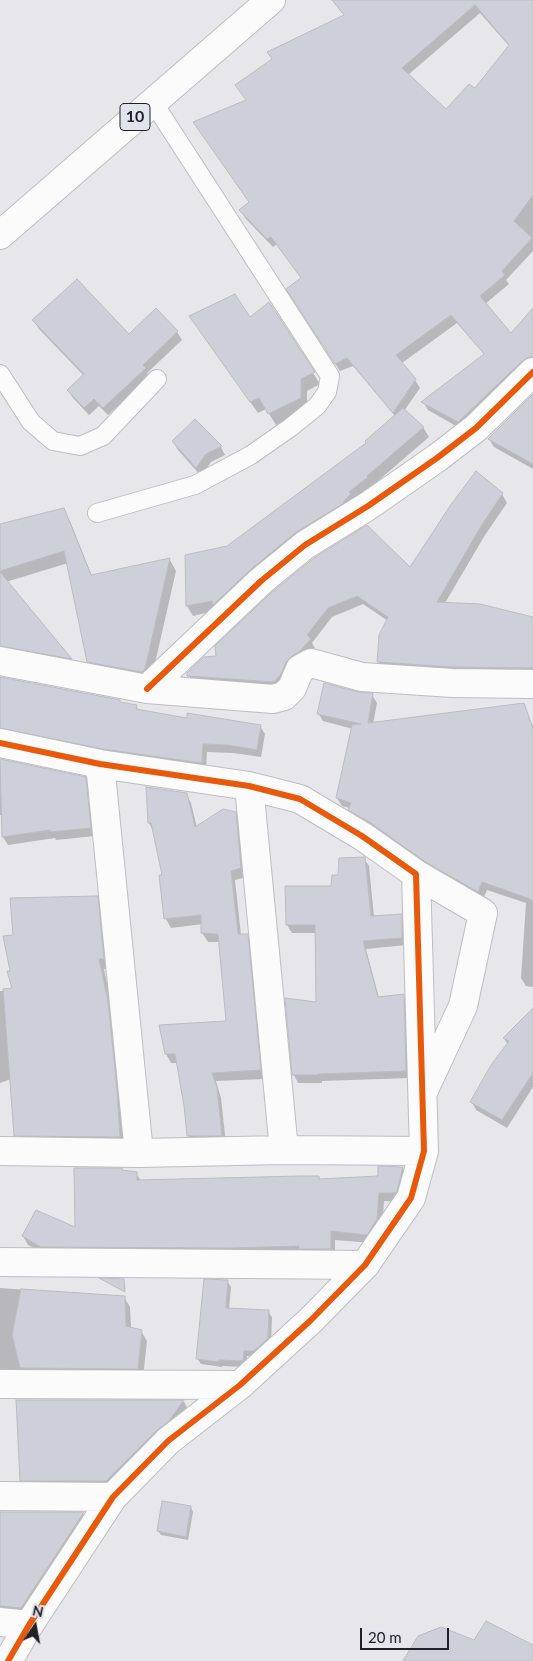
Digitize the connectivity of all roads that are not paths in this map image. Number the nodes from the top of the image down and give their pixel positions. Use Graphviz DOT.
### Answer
graph roads {
  1 [pos="271,0"];
  2 [pos="153,102"];
  3 [pos="0,235"];
  4 [pos="533,372"];
  5 [pos="0,374"];
  6 [pos="156,379"];
  7 [pos="97,513"];
  8 [pos="0,661"];
  9 [pos="533,684"];
  10 [pos="147,690"];
  11 [pos="0,743"];
  12 [pos="100,764"];
  13 [pos="249,786"];
  14 [pos="416,874"];
  15 [pos="422,1094"];
  16 [pos="284,1150"];
  17 [pos="0,1151"];
  18 [pos="424,1151"];
  19 [pos="138,1153"];
  20 [pos="0,1262"];
  21 [pos="365,1265"];
  22 [pos="0,1384"];
  23 [pos="240,1385"];
  24 [pos="0,1496"];
  25 [pos="113,1497"];
  26 [pos="0,1622"];
  27 [pos="29,1626"];
  28 [pos="8,1661"];
  1 -- 2 [label="main road, 10"];
  2 -- 3 [label="main road, 10"];
  2 -- 7 [label="lane"];
  4 -- 10 [label="main road"];
  5 -- 6 [label="lane"];
  8 -- 10 [label="main road"];
  9 -- 10 [label="main road"];
  11 -- 12 [label="main road"];
  12 -- 13 [label="main road"];
  12 -- 19 [label="main road"];
  13 -- 14 [label="main road"];
  13 -- 16 [label="main road"];
  14 -- 15 [label="main road"];
  14 -- 15 [label="main road"];
  15 -- 18 [label="main road"];
  16 -- 18 [label="main road"];
  16 -- 19 [label="main road"];
  17 -- 19 [label="main road"];
  18 -- 21 [label="main road"];
  20 -- 21 [label="main road"];
  21 -- 23 [label="main road"];
  22 -- 23 [label="main road"];
  23 -- 25 [label="main road"];
  24 -- 25 [label="main road"];
  25 -- 27 [label="main road"];
  26 -- 27 [label="main road"];
  27 -- 28 [label="main road"];
}
